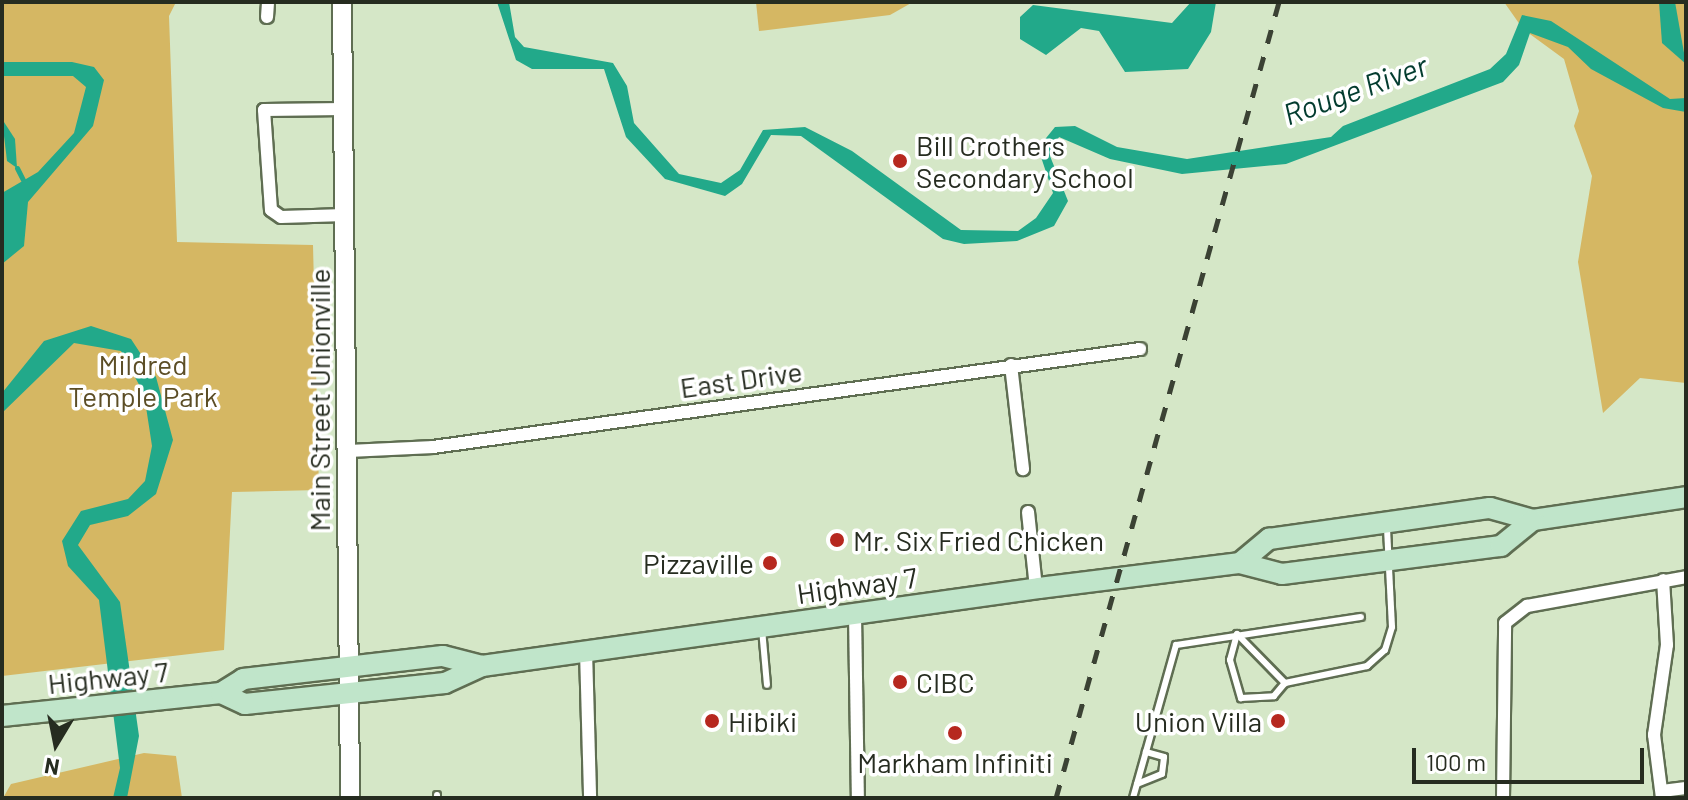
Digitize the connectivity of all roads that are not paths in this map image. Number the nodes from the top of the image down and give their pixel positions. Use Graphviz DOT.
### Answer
graph roads {
  1 [pos="268,2"];
  2 [pos="342,2"];
  3 [pos="267,17"];
  4 [pos="344,109"];
  5 [pos="345,215"];
  6 [pos="1140,349"];
  7 [pos="1011,365"];
  8 [pos="349,451"];
  9 [pos="1023,469"];
  10 [pos="1686,497"];
  11 [pos="1028,512"];
  12 [pos="1533,520"];
  13 [pos="1387,524"];
  14 [pos="1389,559"];
  15 [pos="1240,563"];
  16 [pos="1686,577"];
  17 [pos="1663,580"];
  18 [pos="1036,588"];
  19 [pos="855,614"];
  20 [pos="1361,617"];
  21 [pos="761,626"];
  22 [pos="1237,634"];
  23 [pos="586,651"];
  24 [pos="482,666"];
  25 [pos="347,668"];
  26 [pos="1285,683"];
  27 [pos="767,685"];
  28 [pos="221,693"];
  29 [pos="348,693"];
  30 [pos="2,716"];
  31 [pos="1146,752"];
  32 [pos="1137,784"];
  33 [pos="1686,788"];
  34 [pos="1662,794"];
  35 [pos="350,798"];
  36 [pos="590,798"];
  37 [pos="858,798"];
  38 [pos="1133,798"];
  39 [pos="1503,798"];
  1 -- 3 [label="street"];
  2 -- 4 [label="main road, Main Street Unionville"];
  4 -- 5 [label="main road, Main Street Unionville"];
  4 -- 5 [label="street"];
  5 -- 8 [label="main road, Main Street Unionville"];
  6 -- 7 [label="street, East Drive"];
  7 -- 8 [label="street, East Drive"];
  7 -- 9 [label="street"];
  8 -- 25 [label="main road, Main Street Unionville"];
  10 -- 12 [label="main road"];
  11 -- 18 [label="street"];
  12 -- 13 [label="main road"];
  12 -- 14 [label="main road, Highway 7"];
  13 -- 14 [label="lane"];
  13 -- 15 [label="main road"];
  14 -- 15 [label="main road, Highway 7"];
  14 -- 26 [label="lane"];
  15 -- 18 [label="main road, Highway 7"];
  16 -- 17 [label="street"];
  17 -- 34 [label="street"];
  17 -- 39 [label="street"];
  18 -- 19 [label="main road, Highway 7"];
  19 -- 21 [label="main road, Highway 7"];
  19 -- 37 [label="street"];
  20 -- 22 [label="lane"];
  21 -- 23 [label="main road, Highway 7"];
  21 -- 27 [label="lane"];
  22 -- 26 [label="lane"];
  22 -- 26 [label="lane"];
  22 -- 31 [label="lane"];
  23 -- 24 [label="main road, Highway 7"];
  23 -- 36 [label="street"];
  24 -- 25 [label="main road, Highway 7"];
  24 -- 29 [label="main road, Highway 7"];
  25 -- 28 [label="main road, Highway 7"];
  25 -- 29 [label="main road, Main Street Unionville"];
  28 -- 29 [label="main road, Highway 7"];
  28 -- 30 [label="main road, Highway 7"];
  29 -- 35 [label="main road, Main Street Unionville"];
  31 -- 32 [label="lane"];
  31 -- 32 [label="lane"];
  32 -- 38 [label="lane"];
  33 -- 34 [label="street"];
}
